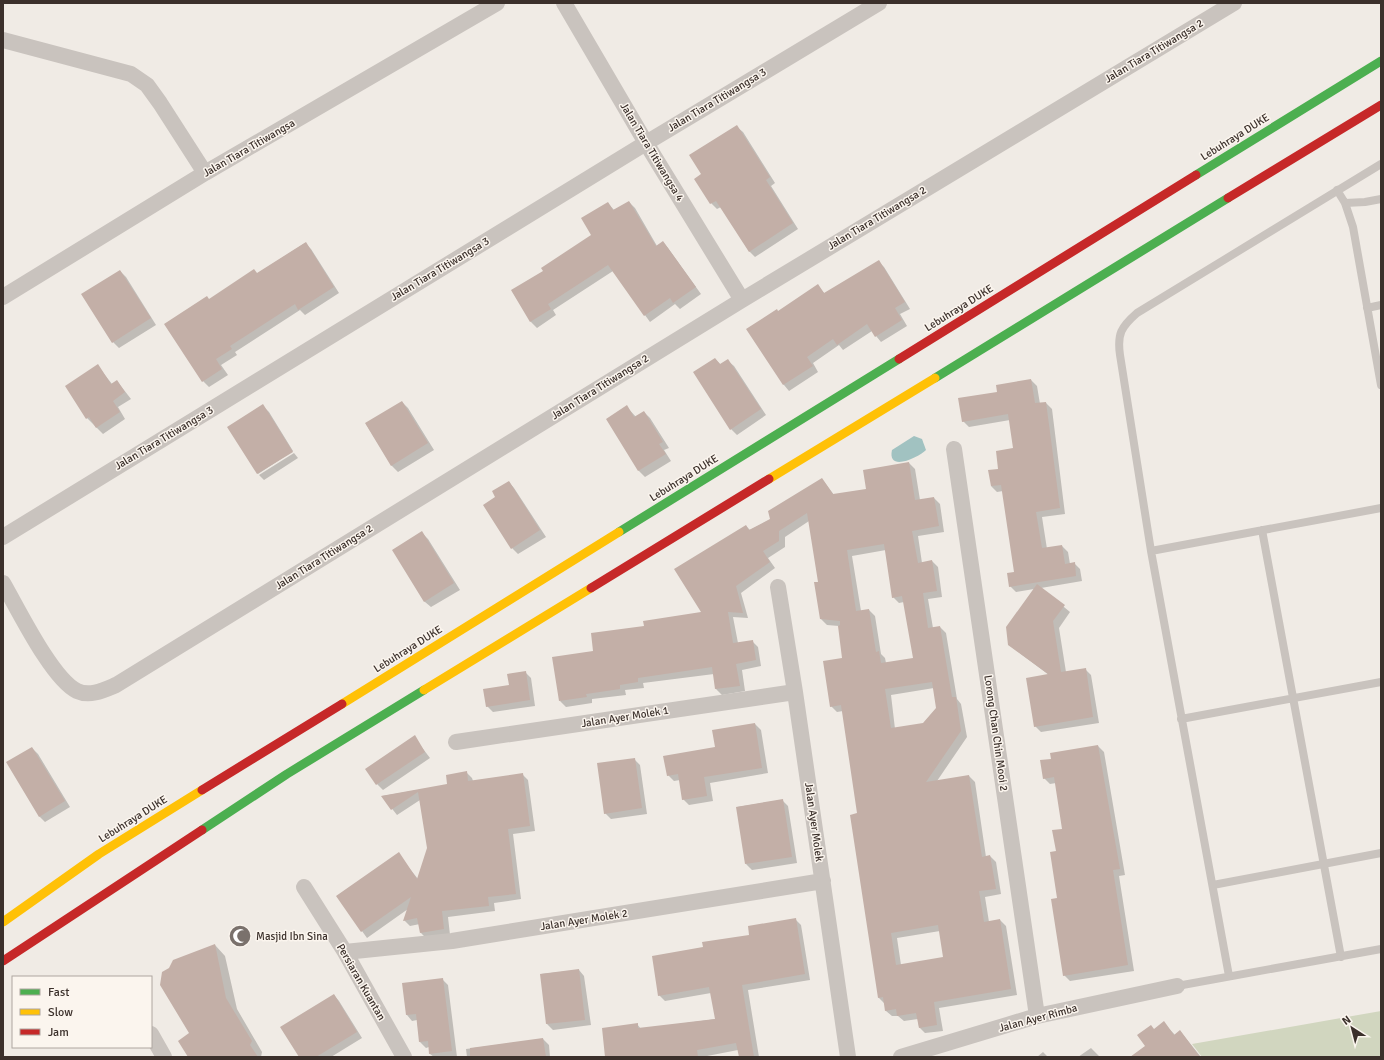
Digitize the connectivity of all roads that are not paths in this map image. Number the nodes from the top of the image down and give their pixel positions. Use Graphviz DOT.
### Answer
graph roads {
  1 [pos="497,3"];
  2 [pos="564,3"];
  3 [pos="879,3"];
  4 [pos="1234,3"];
  5 [pos="3,40"];
  6 [pos="1381,61"];
  7 [pos="1381,105"];
  8 [pos="646,143"];
  9 [pos="1381,164"];
  10 [pos="205,173"];
  11 [pos="1337,190"];
  12 [pos="1381,199"];
  13 [pos="1345,203"];
  14 [pos="3,297"];
  15 [pos="742,300"];
  16 [pos="1381,305"];
  17 [pos="1367,308"];
  18 [pos="1381,385"];
  19 [pos="954,449"];
  20 [pos="1381,508"];
  21 [pos="1262,530"];
  22 [pos="3,537"];
  23 [pos="1150,552"];
  24 [pos="3,583"];
  25 [pos="778,587"];
  26 [pos="1381,682"];
  27 [pos="795,692"];
  28 [pos="1293,699"];
  29 [pos="1181,719"];
  30 [pos="456,742"];
  31 [pos="1381,853"];
  32 [pos="99,854"];
  33 [pos="1324,864"];
  34 [pos="823,881"];
  35 [pos="1212,885"];
  36 [pos="304,887"];
  37 [pos="30,890"];
  38 [pos="3,922"];
  39 [pos="1381,950"];
  40 [pos="345,952"];
  41 [pos="1341,957"];
  42 [pos="3,961"];
  43 [pos="1229,976"];
  44 [pos="1177,986"];
  45 [pos="1037,1016"];
  46 [pos="152,1036"];
  47 [pos="164,1057"];
  48 [pos="404,1057"];
  49 [pos="848,1057"];
  50 [pos="901,1057"];
  1 -- 10 [label="street, Jalan Tiara Titiwangsa"];
  2 -- 8 [label="street, Jalan Tiara Titiwangsa 4"];
  3 -- 8 [label="street, Jalan Tiara Titiwangsa 3"];
  4 -- 15 [label="street, Jalan Tiara Titiwangsa 2"];
  5 -- 10 [label="street"];
  6 -- 32 [label="highway, Lebuhraya DUKE"];
  7 -- 42 [label="highway"];
  8 -- 15 [label="street, Jalan Tiara Titiwangsa 4"];
  8 -- 22 [label="street, Jalan Tiara Titiwangsa 3"];
  9 -- 11 [label="lane"];
  10 -- 14 [label="street, Jalan Tiara Titiwangsa"];
  11 -- 13 [label="lane"];
  11 -- 23 [label="lane"];
  12 -- 13 [label="lane"];
  13 -- 17 [label="lane"];
  15 -- 24 [label="street, Jalan Tiara Titiwangsa 2"];
  16 -- 17 [label="lane"];
  17 -- 18 [label="lane"];
  19 -- 45 [label="street, Lorong Chan Chin Mooi 2"];
  20 -- 21 [label="lane"];
  21 -- 23 [label="lane"];
  21 -- 28 [label="lane"];
  23 -- 29 [label="lane"];
  25 -- 27 [label="street, Jalan Ayer Molek"];
  26 -- 28 [label="lane"];
  27 -- 30 [label="street, Jalan Ayer Molek 1"];
  27 -- 34 [label="street, Jalan Ayer Molek"];
  28 -- 29 [label="lane"];
  28 -- 33 [label="lane"];
  29 -- 35 [label="lane"];
  31 -- 33 [label="lane"];
  32 -- 37 [label="highway"];
  32 -- 38 [label="highway, Lebuhraya DUKE"];
  33 -- 35 [label="lane"];
  33 -- 41 [label="lane"];
  34 -- 40 [label="street, Jalan Ayer Molek 2"];
  34 -- 49 [label="street, Jalan Ayer Molek"];
  35 -- 43 [label="lane"];
  36 -- 40 [label="street, Persiaran Kuantan"];
  39 -- 41 [label="lane"];
  40 -- 48 [label="street, Persiaran Kuantan"];
  41 -- 43 [label="lane"];
  43 -- 44 [label="lane"];
  44 -- 45 [label="street, Jalan Ayer Rimba"];
  45 -- 50 [label="street, Jalan Ayer Rimba"];
  46 -- 47 [label="street"];
}
